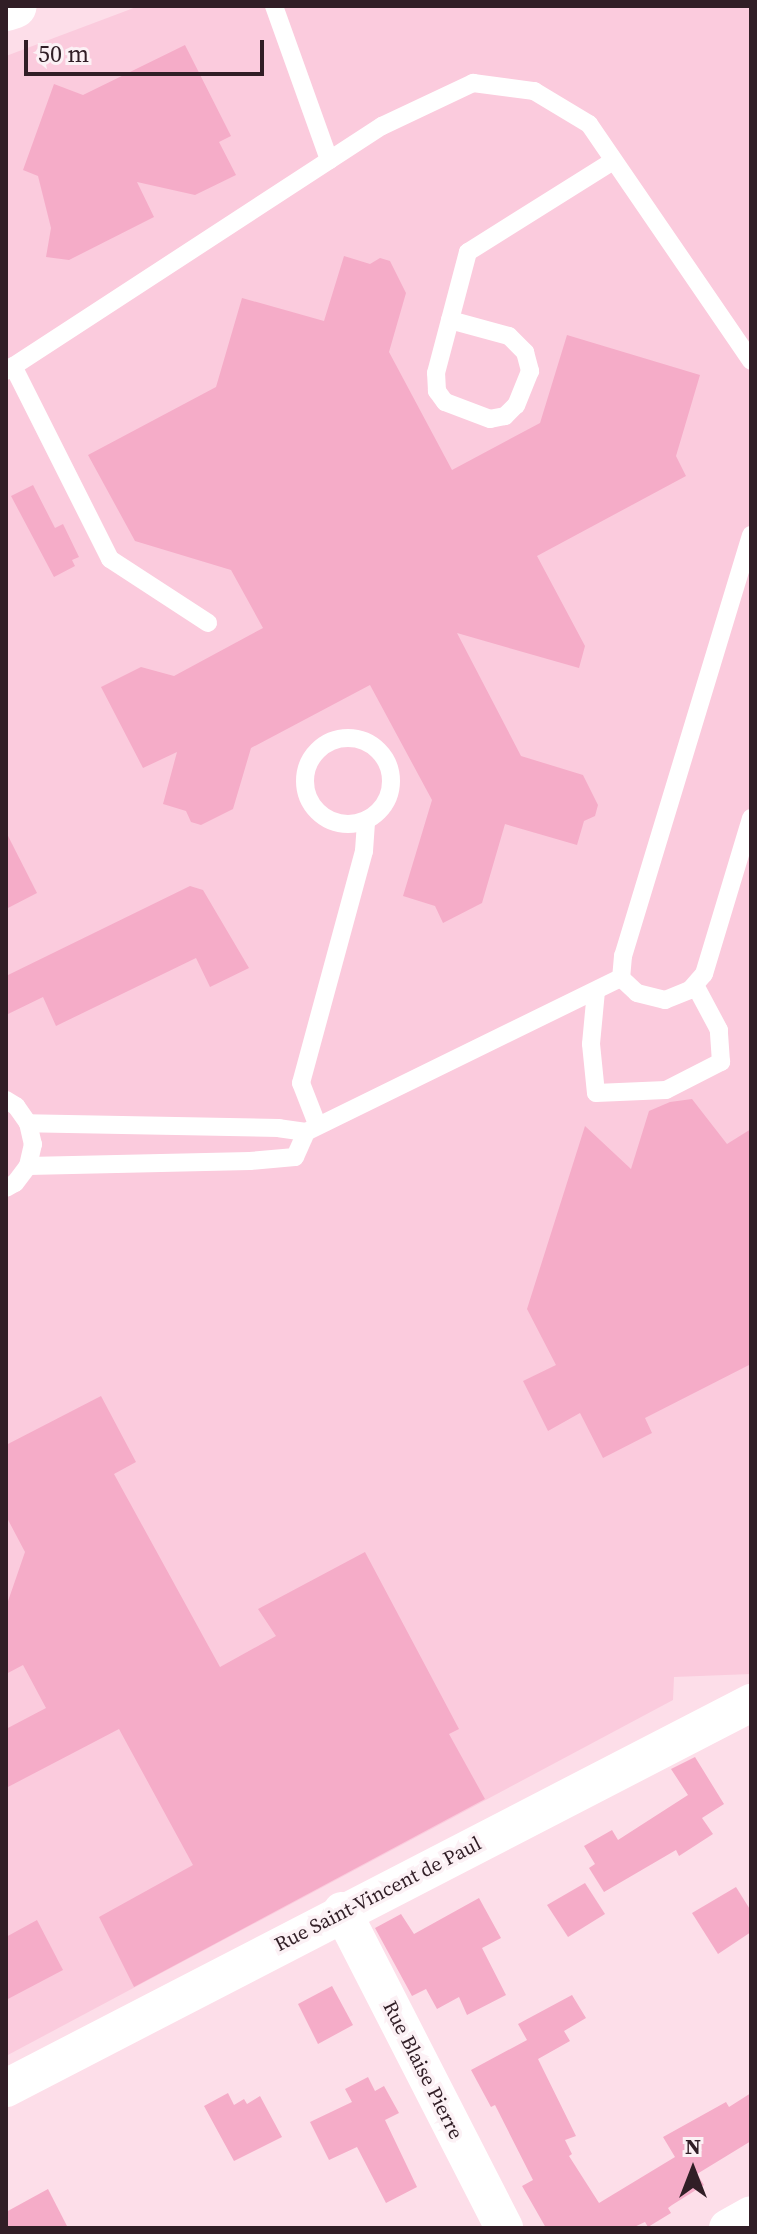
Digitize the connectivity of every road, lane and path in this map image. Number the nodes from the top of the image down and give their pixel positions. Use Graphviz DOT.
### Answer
graph roads {
  1 [pos="15,6"];
  2 [pos="274,6"];
  3 [pos="6,9"];
  4 [pos="329,160"];
  5 [pos="613,161"];
  6 [pos="450,320"];
  7 [pos="751,361"];
  8 [pos="9,369"];
  9 [pos="751,535"];
  10 [pos="208,623"];
  11 [pos="751,818"];
  12 [pos="366,820"];
  13 [pos="621,978"];
  14 [pos="695,985"];
  15 [pos="596,991"];
  16 [pos="6,1100"];
  17 [pos="28,1123"];
  18 [pos="312,1128"];
  19 [pos="28,1166"];
  20 [pos="6,1188"];
  21 [pos="751,1703"];
  22 [pos="342,1911"];
  23 [pos="6,2088"];
  24 [pos="751,2215"];
  25 [pos="504,2228"];
  26 [pos="728,2228"];
  1 -- 3 [label="street"];
  2 -- 4 [label="lane"];
  4 -- 5 [label="lane"];
  4 -- 8 [label="lane"];
  5 -- 6 [label="lane"];
  5 -- 7 [label="lane"];
  6 -- 6 [label="lane"];
  8 -- 10 [label="lane"];
  9 -- 13 [label="lane"];
  11 -- 14 [label="lane"];
  12 -- 12 [label="lane"];
  12 -- 18 [label="lane"];
  13 -- 14 [label="lane"];
  13 -- 15 [label="lane"];
  14 -- 15 [label="lane"];
  15 -- 18 [label="lane"];
  16 -- 17 [label="lane"];
  17 -- 18 [label="lane"];
  17 -- 19 [label="lane"];
  18 -- 19 [label="lane"];
  19 -- 20 [label="lane"];
  21 -- 22 [label="street, Rue Saint-Vincent de Paul"];
  22 -- 23 [label="street, Rue Saint-Vincent de Paul"];
  22 -- 25 [label="street, Rue Blaise Pierre"];
  24 -- 26 [label="street"];
}
